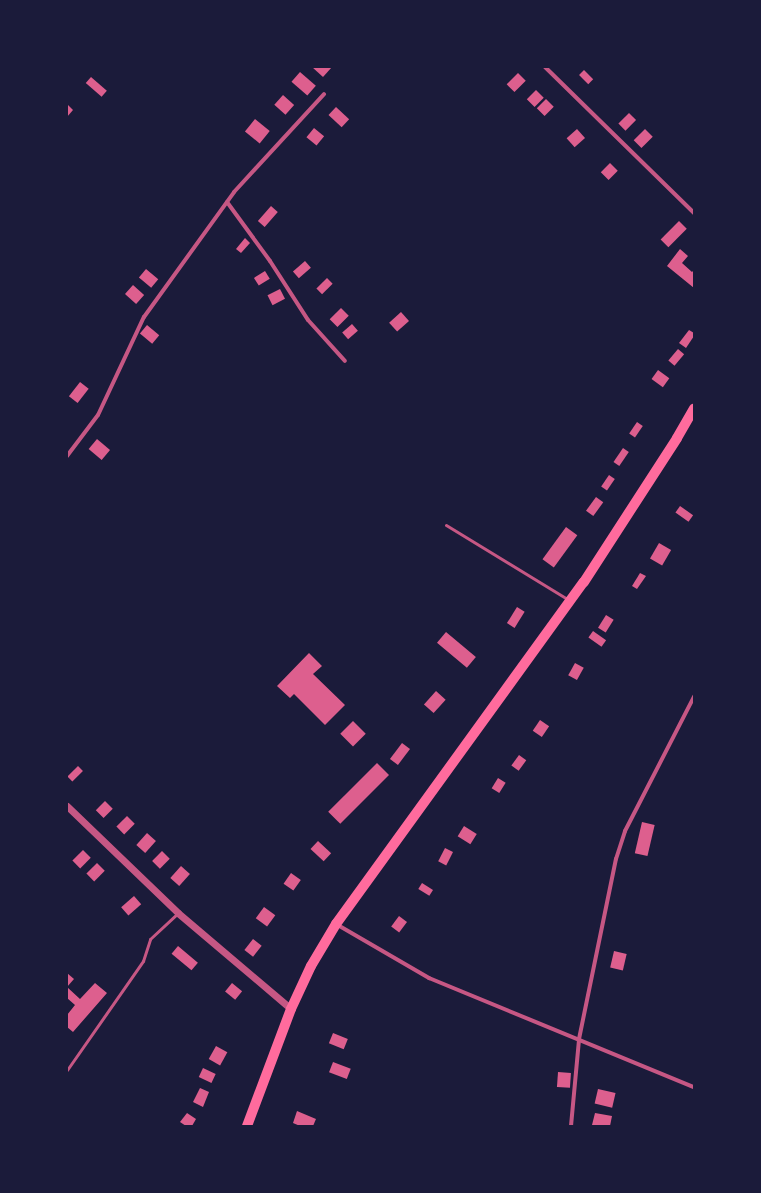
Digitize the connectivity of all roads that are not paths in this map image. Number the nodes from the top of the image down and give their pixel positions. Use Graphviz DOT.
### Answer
graph roads {
  1 [pos="545,67"];
  2 [pos="324,94"];
  3 [pos="227,202"];
  4 [pos="694,213"];
  5 [pos="345,361"];
  6 [pos="694,409"];
  7 [pos="67,456"];
  8 [pos="446,525"];
  9 [pos="571,601"];
  10 [pos="694,697"];
  11 [pos="67,806"];
  12 [pos="178,913"];
  13 [pos="336,924"];
  14 [pos="291,1009"];
  15 [pos="579,1039"];
  16 [pos="67,1070"];
  17 [pos="694,1087"];
  18 [pos="247,1126"];
  19 [pos="571,1126"];
  1 -- 4 [label="street"];
  2 -- 3 [label="street"];
  3 -- 5 [label="street"];
  3 -- 7 [label="street"];
  6 -- 9 [label="highway"];
  8 -- 9 [label="lane"];
  9 -- 13 [label="highway"];
  10 -- 15 [label="street"];
  11 -- 12 [label="street"];
  12 -- 14 [label="street"];
  12 -- 16 [label="lane"];
  13 -- 14 [label="highway"];
  13 -- 15 [label="street"];
  14 -- 18 [label="highway"];
  15 -- 17 [label="street"];
  15 -- 19 [label="street"];
}
